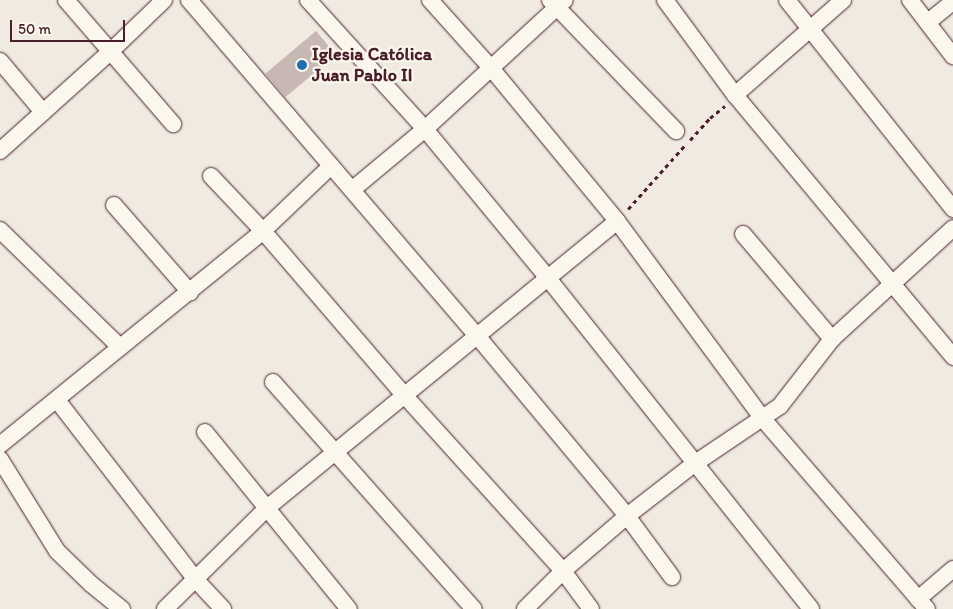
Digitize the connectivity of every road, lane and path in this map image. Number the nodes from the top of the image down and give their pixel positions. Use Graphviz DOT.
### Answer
graph roads {
  1 [pos="66,0"];
  2 [pos="164,0"];
  3 [pos="189,0"];
  4 [pos="308,0"];
  5 [pos="430,0"];
  6 [pos="665,0"];
  7 [pos="787,0"];
  8 [pos="843,0"];
  9 [pos="910,0"];
  10 [pos="557,2"];
  11 [pos="953,2"];
  12 [pos="928,22"];
  13 [pos="811,28"];
  14 [pos="110,52"];
  15 [pos="953,56"];
  16 [pos="0,61"];
  17 [pos="491,68"];
  18 [pos="736,95"];
  19 [pos="43,112"];
  20 [pos="173,124"];
  21 [pos="425,129"];
  22 [pos="676,131"];
  23 [pos="0,150"];
  24 [pos="331,166"];
  25 [pos="211,176"];
  26 [pos="352,189"];
  27 [pos="114,205"];
  28 [pos="953,209"];
  29 [pos="617,221"];
  30 [pos="953,228"];
  31 [pos="0,230"];
  32 [pos="263,231"];
  33 [pos="743,234"];
  34 [pos="547,277"];
  35 [pos="892,283"];
  36 [pos="190,292"];
  37 [pos="478,338"];
  38 [pos="832,339"];
  39 [pos="120,347"];
  40 [pos="953,357"];
  41 [pos="273,382"];
  42 [pos="405,396"];
  43 [pos="57,400"];
  44 [pos="763,419"];
  45 [pos="205,432"];
  46 [pos="0,445"];
  47 [pos="337,452"];
  48 [pos="0,459"];
  49 [pos="694,464"];
  50 [pos="268,507"];
  51 [pos="627,516"];
  52 [pos="953,569"];
  53 [pos="563,571"];
  54 [pos="672,577"];
  55 [pos="196,580"];
  56 [pos="922,604"];
  57 [pos="122,609"];
  58 [pos="165,609"];
  59 [pos="223,609"];
  60 [pos="349,609"];
  61 [pos="474,609"];
  62 [pos="525,609"];
  63 [pos="591,609"];
  64 [pos="811,609"];
  1 -- 14 [label="street"];
  2 -- 14 [label="street"];
  3 -- 24 [label="street"];
  4 -- 21 [label="street"];
  5 -- 17 [label="street"];
  6 -- 18 [label="street"];
  7 -- 13 [label="street"];
  8 -- 13 [label="street"];
  9 -- 12 [label="street"];
  10 -- 17 [label="street"];
  10 -- 22 [label="street"];
  11 -- 12 [label="street"];
  12 -- 15 [label="street"];
  13 -- 18 [label="street"];
  13 -- 28 [label="street"];
  14 -- 19 [label="street"];
  14 -- 20 [label="street"];
  16 -- 19 [label="street"];
  17 -- 21 [label="street"];
  17 -- 29 [label="street"];
  18 -- 29 [label="path"];
  18 -- 35 [label="street"];
  19 -- 23 [label="street"];
  21 -- 26 [label="street"];
  21 -- 34 [label="street"];
  24 -- 26 [label="street"];
  24 -- 32 [label="street"];
  25 -- 32 [label="street"];
  26 -- 37 [label="street"];
  27 -- 36 [label="street"];
  29 -- 34 [label="street"];
  29 -- 44 [label="street"];
  30 -- 35 [label="street"];
  31 -- 39 [label="street"];
  32 -- 36 [label="street"];
  32 -- 42 [label="street"];
  33 -- 38 [label="street"];
  34 -- 37 [label="street"];
  34 -- 49 [label="street"];
  35 -- 38 [label="street"];
  35 -- 40 [label="street"];
  36 -- 39 [label="street"];
  37 -- 42 [label="street"];
  37 -- 51 [label="street"];
  38 -- 44 [label="street"];
  39 -- 43 [label="street"];
  41 -- 47 [label="street"];
  42 -- 47 [label="street"];
  42 -- 53 [label="street"];
  43 -- 46 [label="street"];
  43 -- 55 [label="street"];
  44 -- 49 [label="street"];
  44 -- 56 [label="street"];
  45 -- 50 [label="street"];
  47 -- 50 [label="street"];
  47 -- 61 [label="street"];
  48 -- 57 [label="street"];
  49 -- 51 [label="street"];
  49 -- 64 [label="street"];
  50 -- 55 [label="street"];
  50 -- 60 [label="street"];
  51 -- 53 [label="street"];
  51 -- 54 [label="street"];
  52 -- 56 [label="street"];
  53 -- 62 [label="street"];
  53 -- 63 [label="street"];
  55 -- 58 [label="street"];
  55 -- 59 [label="street"];
}
